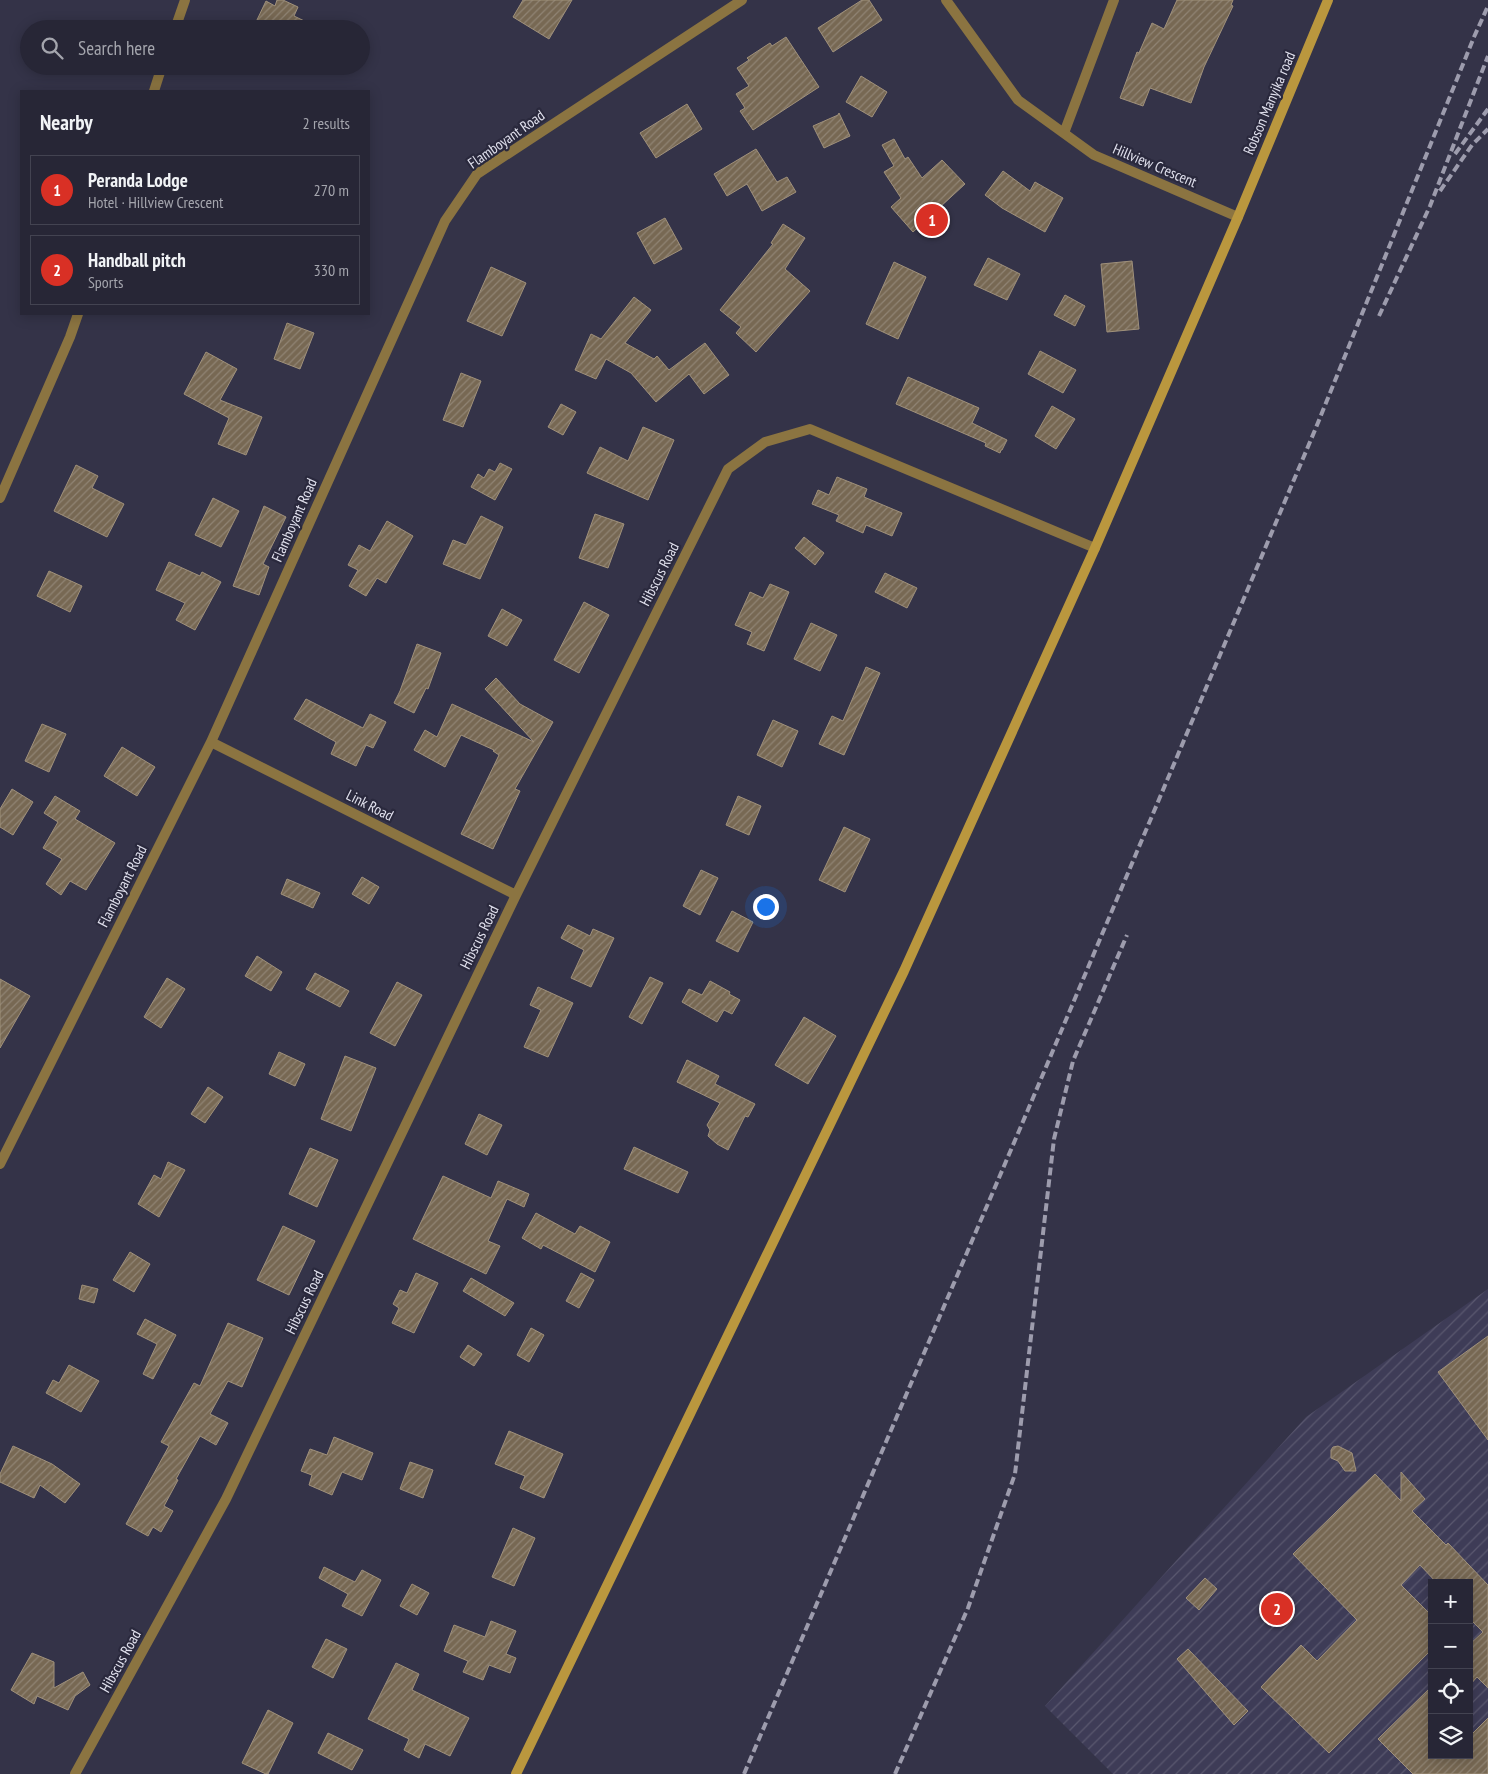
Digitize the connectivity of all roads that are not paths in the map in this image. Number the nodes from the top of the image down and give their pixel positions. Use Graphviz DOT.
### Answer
graph roads {
  1 [pos="185,0"];
  2 [pos="742,0"];
  3 [pos="946,0"];
  4 [pos="1114,0"];
  5 [pos="1328,0"];
  6 [pos="178,20"];
  7 [pos="159,75"];
  8 [pos="154,90"];
  9 [pos="1064,133"];
  10 [pos="1238,217"];
  11 [pos="78,315"];
  12 [pos="0,498"];
  13 [pos="1095,548"];
  14 [pos="211,742"];
  15 [pos="516,896"];
  16 [pos="0,1164"];
  17 [pos="76,1774"];
  18 [pos="516,1774"];
  1 -- 6 [label="street"];
  2 -- 14 [label="street, Flamboyant Road"];
  3 -- 9 [label="street, Hillview Crescent"];
  4 -- 9 [label="street"];
  5 -- 10 [label="street, Robson Manyika road"];
  7 -- 8 [label="street"];
  9 -- 10 [label="street, Hillview Crescent"];
  10 -- 13 [label="street, Robson Manyika road"];
  11 -- 12 [label="street"];
  13 -- 15 [label="street, Hibscus Road"];
  13 -- 18 [label="street, Robson Manyika road"];
  14 -- 15 [label="street, Link Road"];
  14 -- 16 [label="street, Flamboyant Road"];
  15 -- 17 [label="street, Hibscus Road"];
}
